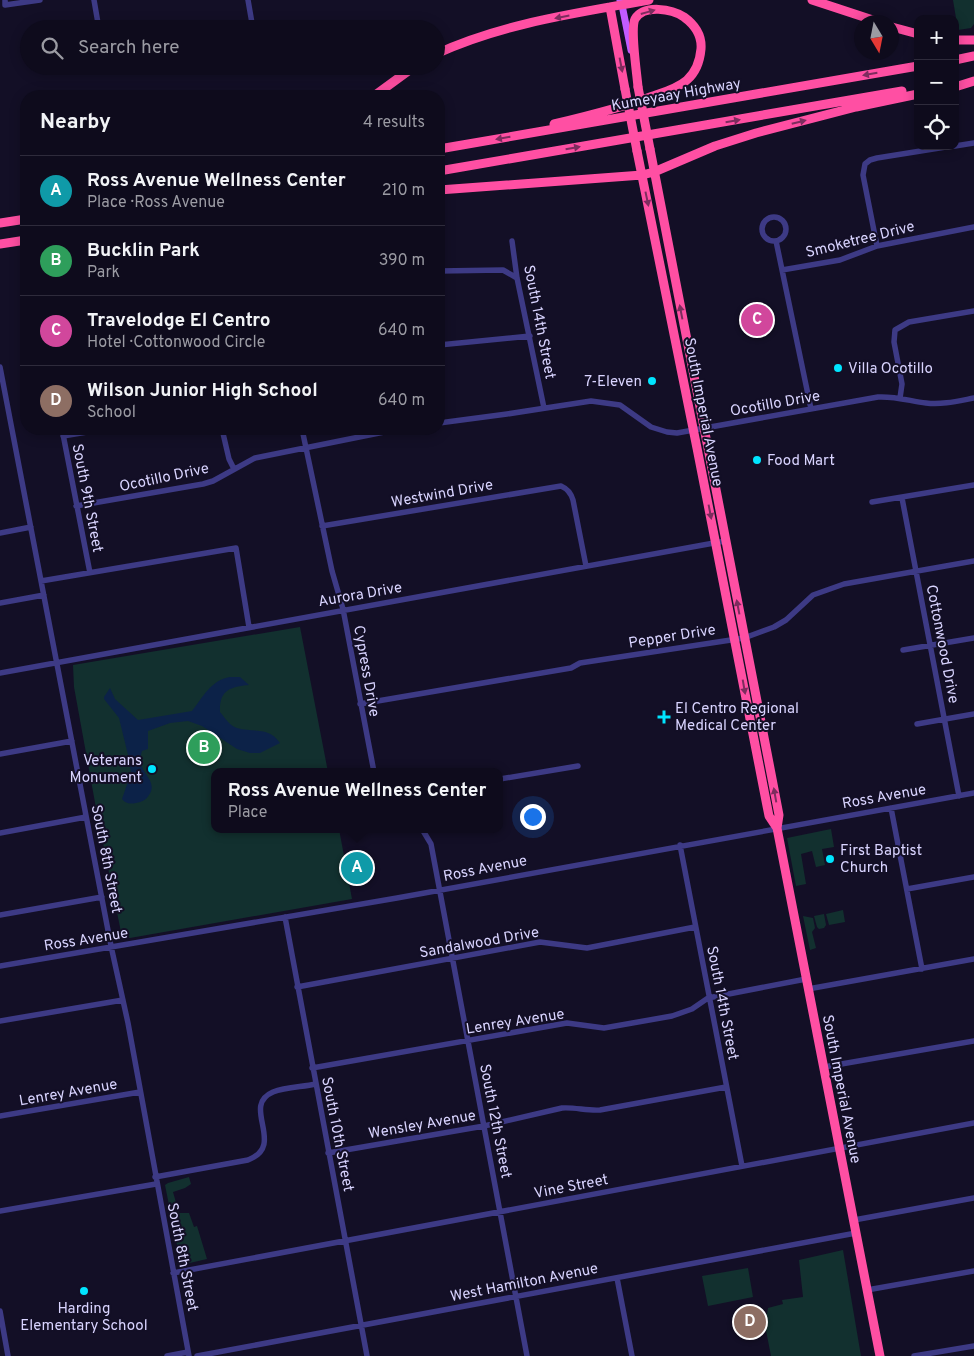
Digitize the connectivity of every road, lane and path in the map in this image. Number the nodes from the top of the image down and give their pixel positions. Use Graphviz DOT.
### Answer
graph roads {
  1 [pos="40,0"];
  2 [pos="94,0"];
  3 [pos="248,0"];
  4 [pos="649,0"];
  5 [pos="812,0"];
  6 [pos="621,2"];
  7 [pos="5,3"];
  8 [pos="610,4"];
  9 [pos="858,15"];
  10 [pos="97,20"];
  11 [pos="251,20"];
  12 [pos="899,29"];
  13 [pos="914,33"];
  14 [pos="959,40"];
  15 [pos="974,40"];
  16 [pos="445,50"];
  17 [pos="974,56"];
  18 [pos="959,59"];
  19 [pos="914,67"];
  20 [pos="403,75"];
  21 [pos="974,80"];
  22 [pos="959,82"];
  23 [pos="959,86"];
  24 [pos="638,87"];
  25 [pos="382,90"];
  26 [pos="914,90"];
  27 [pos="914,95"];
  28 [pos="533,133"];
  29 [pos="974,143"];
  30 [pos="959,145"];
  31 [pos="445,148"];
  32 [pos="928,150"];
  33 [pos="445,170"];
  34 [pos="654,172"];
  35 [pos="642,175"];
  36 [pos="445,190"];
  37 [pos="20,220"];
  38 [pos="0,223"];
  39 [pos="974,227"];
  40 [pos="776,240"];
  41 [pos="20,241"];
  42 [pos="512,241"];
  43 [pos="0,244"];
  44 [pos="877,246"];
  45 [pos="782,270"];
  46 [pos="445,271"];
  47 [pos="518,278"];
  48 [pos="974,311"];
  49 [pos="530,336"];
  50 [pos="445,344"];
  51 [pos="0,367"];
  52 [pos="900,398"];
  53 [pos="974,398"];
  54 [pos="544,408"];
  55 [pos="812,408"];
  56 [pos="445,422"];
  57 [pos="698,429"];
  58 [pos="69,435"];
  59 [pos="223,435"];
  60 [pos="303,435"];
  61 [pos="368,435"];
  62 [pos="63,436"];
  63 [pos="306,447"];
  64 [pos="234,469"];
  65 [pos="974,485"];
  66 [pos="902,498"];
  67 [pos="872,502"];
  68 [pos="76,506"];
  69 [pos="322,526"];
  70 [pos="31,527"];
  71 [pos="0,533"];
  72 [pos="720,542"];
  73 [pos="974,561"];
  74 [pos="586,566"];
  75 [pos="916,571"];
  76 [pos="90,573"];
  77 [pos="41,581"];
  78 [pos="44,595"];
  79 [pos="0,603"];
  80 [pos="343,610"];
  81 [pos="249,626"];
  82 [pos="974,638"];
  83 [pos="739,639"];
  84 [pos="930,646"];
  85 [pos="903,650"];
  86 [pos="58,663"];
  87 [pos="0,673"];
  88 [pos="360,704"];
  89 [pos="974,714"];
  90 [pos="945,720"];
  91 [pos="917,724"];
  92 [pos="763,732"];
  93 [pos="752,734"];
  94 [pos="72,741"];
  95 [pos="0,754"];
  96 [pos="578,766"];
  97 [pos="373,768"];
  98 [pos="503,779"];
  99 [pos="974,793"];
  100 [pos="959,796"];
  101 [pos="891,808"];
  102 [pos="86,817"];
  103 [pos="776,828"];
  104 [pos="0,833"];
  105 [pos="425,833"];
  106 [pos="428,836"];
  107 [pos="680,845"];
  108 [pos="974,878"];
  109 [pos="907,889"];
  110 [pos="440,890"];
  111 [pos="102,897"];
  112 [pos="0,915"];
  113 [pos="285,917"];
  114 [pos="695,927"];
  115 [pos="111,946"];
  116 [pos="453,959"];
  117 [pos="974,960"];
  118 [pos="0,966"];
  119 [pos="922,969"];
  120 [pos="806,979"];
  121 [pos="297,987"];
  122 [pos="808,988"];
  123 [pos="708,998"];
  124 [pos="123,1000"];
  125 [pos="0,1022"];
  126 [pos="468,1040"];
  127 [pos="974,1041"];
  128 [pos="824,1067"];
  129 [pos="312,1068"];
  130 [pos="316,1084"];
  131 [pos="726,1087"];
  132 [pos="140,1092"];
  133 [pos="0,1116"];
  134 [pos="974,1124"];
  135 [pos="484,1126"];
  136 [pos="839,1148"];
  137 [pos="328,1153"];
  138 [pos="742,1166"];
  139 [pos="155,1180"];
  140 [pos="974,1198"];
  141 [pos="0,1211"];
  142 [pos="500,1212"];
  143 [pos="854,1220"];
  144 [pos="856,1233"];
  145 [pos="345,1241"];
  146 [pos="974,1271"];
  147 [pos="173,1273"];
  148 [pos="617,1278"];
  149 [pos="867,1290"];
  150 [pos="516,1297"];
  151 [pos="0,1311"];
  152 [pos="361,1326"];
  153 [pos="974,1346"];
  154 [pos="188,1354"];
  155 [pos="8,1356"];
  156 [pos="167,1356"];
  157 [pos="197,1356"];
  158 [pos="367,1356"];
  159 [pos="527,1356"];
  160 [pos="632,1356"];
  161 [pos="880,1356"];
  162 [pos="914,1356"];
  1 -- 7 [label="street"];
  2 -- 10 [label="street"];
  3 -- 11 [label="street"];
  4 -- 6 [label="highway"];
  5 -- 9 [label="highway"];
  6 -- 8 [label="highway"];
  6 -- 24 [label="main road, South Imperial Avenue"];
  8 -- 16 [label="highway, one-way"];
  8 -- 35 [label="highway, South Imperial Avenue, one-way, bridge"];
  12 -- 13 [label="highway"];
  14 -- 15 [label="highway"];
  17 -- 18 [label="highway"];
  19 -- 28 [label="highway, Kumeyaay Highway, one-way"];
  20 -- 25 [label="highway"];
  21 -- 22 [label="highway"];
  21 -- 23 [label="highway"];
  24 -- 28 [label="highway, one-way"];
  24 -- 34 [label="highway, South Imperial Avenue, bridge"];
  33 -- 26 [label="highway, one-way"];
  34 -- 27 [label="highway, one-way"];
  28 -- 31 [label="highway, Kumeyaay Highway, one-way"];
  29 -- 30 [label="street"];
  32 -- 44 [label="street"];
  34 -- 35 [label="highway"];
  57 -- 34 [label="highway, South Imperial Avenue, one-way"];
  35 -- 36 [label="highway"];
  35 -- 57 [label="highway, South Imperial Avenue, one-way"];
  37 -- 38 [label="highway"];
  39 -- 44 [label="street, Smoketree Drive"];
  40 -- 40 [label="street"];
  40 -- 45 [label="street"];
  41 -- 43 [label="highway"];
  42 -- 47 [label="street, South 14th Street"];
  44 -- 45 [label="street, Smoketree Drive"];
  45 -- 55 [label="street"];
  46 -- 47 [label="street"];
  47 -- 49 [label="street, South 14th Street"];
  48 -- 52 [label="street"];
  49 -- 50 [label="street"];
  49 -- 54 [label="street, South 14th Street"];
  51 -- 70 [label="street, South 8th Street"];
  52 -- 53 [label="street, Ocotillo Drive"];
  52 -- 55 [label="street, Ocotillo Drive"];
  54 -- 56 [label="street, Ocotillo Drive"];
  54 -- 57 [label="street, Ocotillo Drive"];
  55 -- 57 [label="street, Ocotillo Drive"];
  57 -- 72 [label="highway, South Imperial Avenue"];
  58 -- 62 [label="street"];
  59 -- 64 [label="street"];
  60 -- 63 [label="street, Cypress Drive"];
  61 -- 63 [label="street, Ocotillo Drive"];
  62 -- 68 [label="street, South 9th Street"];
  63 -- 64 [label="street, Ocotillo Drive"];
  63 -- 69 [label="street, Cypress Drive"];
  64 -- 68 [label="street, Ocotillo Drive"];
  65 -- 66 [label="street"];
  66 -- 67 [label="street"];
  66 -- 75 [label="street, Cottonwood Drive"];
  68 -- 76 [label="street, South 9th Street"];
  69 -- 74 [label="street, Westwind Drive"];
  69 -- 80 [label="street, Cypress Drive"];
  70 -- 71 [label="street"];
  70 -- 77 [label="street, South 8th Street"];
  72 -- 74 [label="street, Aurora Drive"];
  72 -- 83 [label="highway, South Imperial Avenue"];
  73 -- 75 [label="street, Pepper Drive"];
  74 -- 80 [label="street, Aurora Drive"];
  75 -- 83 [label="street, Pepper Drive"];
  75 -- 84 [label="street, Cottonwood Drive"];
  76 -- 77 [label="street"];
  76 -- 81 [label="street"];
  77 -- 78 [label="street, South 8th Street"];
  78 -- 79 [label="street"];
  78 -- 86 [label="street, South 8th Street"];
  80 -- 81 [label="street, Aurora Drive"];
  80 -- 88 [label="street, Cypress Drive"];
  81 -- 86 [label="street, Aurora Drive"];
  82 -- 84 [label="street"];
  83 -- 88 [label="street, Pepper Drive"];
  83 -- 92 [label="highway, South Imperial Avenue"];
  83 -- 93 [label="highway, South Imperial Avenue, one-way"];
  84 -- 85 [label="street"];
  84 -- 90 [label="street, Cottonwood Drive"];
  86 -- 87 [label="street, Aurora Drive"];
  86 -- 94 [label="street, South 8th Street"];
  88 -- 97 [label="street, Cypress Drive"];
  89 -- 90 [label="street"];
  90 -- 91 [label="street"];
  90 -- 100 [label="street, Cottonwood Drive"];
  92 -- 93 [label="highway"];
  103 -- 92 [label="highway, South Imperial Avenue, one-way"];
  93 -- 103 [label="highway, South Imperial Avenue"];
  94 -- 95 [label="street"];
  94 -- 102 [label="street, South 8th Street"];
  96 -- 98 [label="street"];
  99 -- 100 [label="street, Ross Avenue"];
  100 -- 101 [label="street, Ross Avenue"];
  101 -- 103 [label="street, Ross Avenue"];
  101 -- 109 [label="street"];
  102 -- 104 [label="street"];
  102 -- 111 [label="street, South 8th Street"];
  103 -- 107 [label="street, Ross Avenue"];
  103 -- 120 [label="highway, South Imperial Avenue"];
  105 -- 106 [label="street"];
  106 -- 110 [label="street"];
  107 -- 110 [label="street, Ross Avenue"];
  107 -- 114 [label="street, South 14th Street"];
  108 -- 109 [label="street"];
  109 -- 119 [label="street"];
  110 -- 113 [label="street, Ross Avenue"];
  110 -- 116 [label="street, South 12th Street"];
  111 -- 112 [label="street"];
  111 -- 115 [label="street, South 8th Street"];
  113 -- 115 [label="street, Ross Avenue"];
  113 -- 121 [label="street, South 10th Street"];
  114 -- 116 [label="street, Sandalwood Drive"];
  114 -- 123 [label="street, South 14th Street"];
  115 -- 118 [label="street, Ross Avenue"];
  115 -- 124 [label="street, South 8th Street"];
  116 -- 121 [label="street, Sandalwood Drive"];
  116 -- 126 [label="street, South 12th Street"];
  117 -- 119 [label="street"];
  119 -- 122 [label="street"];
  120 -- 122 [label="highway, South Imperial Avenue"];
  120 -- 123 [label="street, Lenrey Avenue"];
  121 -- 129 [label="street, South 10th Street"];
  122 -- 128 [label="highway, South Imperial Avenue"];
  123 -- 126 [label="street, Lenrey Avenue"];
  123 -- 131 [label="street, South 14th Street"];
  124 -- 125 [label="street"];
  124 -- 132 [label="street, South 8th Street"];
  126 -- 129 [label="street, Lenrey Avenue"];
  126 -- 135 [label="street, South 12th Street"];
  127 -- 128 [label="street"];
  128 -- 136 [label="highway, South Imperial Avenue"];
  129 -- 130 [label="street, South 10th Street"];
  130 -- 137 [label="street, South 10th Street"];
  130 -- 139 [label="street"];
  131 -- 135 [label="street, Wensley Avenue"];
  131 -- 138 [label="street, South 14th Street"];
  132 -- 133 [label="street, Lenrey Avenue"];
  132 -- 139 [label="street, South 8th Street"];
  134 -- 136 [label="street, Vine Street"];
  135 -- 137 [label="street, Wensley Avenue"];
  135 -- 142 [label="street, South 12th Street"];
  136 -- 138 [label="street, Vine Street"];
  136 -- 143 [label="highway, South Imperial Avenue"];
  137 -- 145 [label="street, South 10th Street"];
  138 -- 142 [label="street, Vine Street"];
  139 -- 141 [label="street"];
  139 -- 147 [label="street, South 8th Street"];
  140 -- 143 [label="street"];
  142 -- 145 [label="street, Vine Street"];
  142 -- 150 [label="street, South 12th Street"];
  143 -- 144 [label="highway, South Imperial Avenue"];
  144 -- 148 [label="street, West Hamilton Avenue"];
  144 -- 149 [label="highway, South Imperial Avenue"];
  145 -- 147 [label="street, Vine Street"];
  145 -- 152 [label="street, South 10th Street"];
  146 -- 149 [label="street"];
  147 -- 154 [label="street, South 8th Street"];
  148 -- 150 [label="street, West Hamilton Avenue"];
  148 -- 160 [label="street"];
  149 -- 161 [label="highway, South Imperial Avenue"];
  150 -- 152 [label="street, West Hamilton Avenue"];
  150 -- 159 [label="street, South 12th Street"];
  151 -- 155 [label="street"];
  152 -- 157 [label="street, West Hamilton Avenue"];
  152 -- 158 [label="street, South 10th Street"];
  153 -- 162 [label="street"];
  154 -- 156 [label="street"];
}
